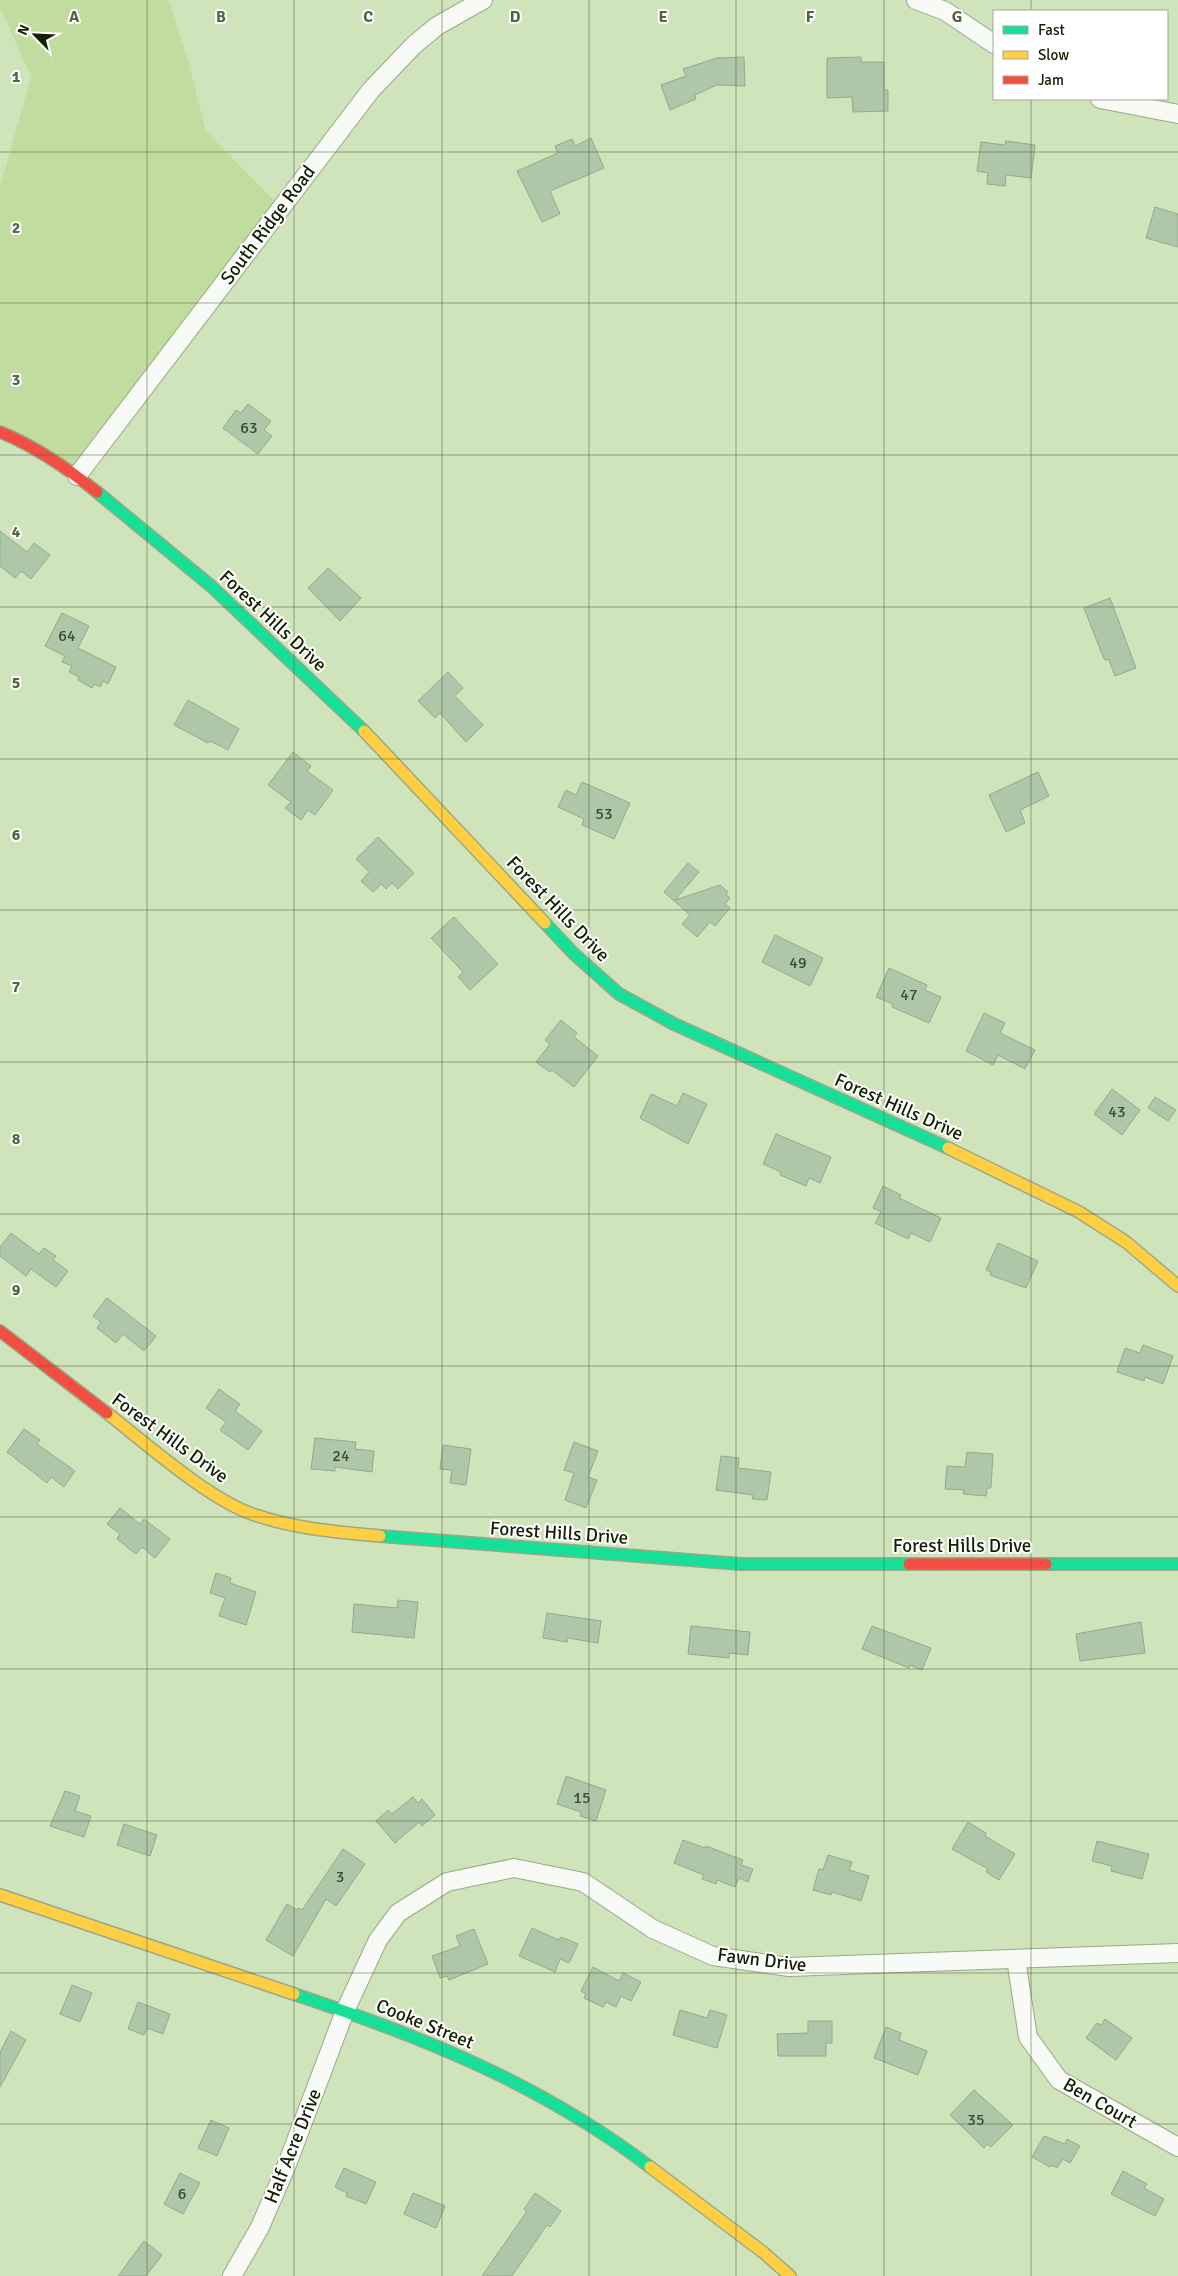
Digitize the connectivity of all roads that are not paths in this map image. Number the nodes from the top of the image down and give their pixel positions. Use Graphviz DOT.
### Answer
graph roads {
  1 [pos="484,0"];
  2 [pos="916,0"];
  3 [pos="993,43"];
  4 [pos="1105,100"];
  5 [pos="1178,114"];
  6 [pos="0,432"];
  7 [pos="76,476"];
  8 [pos="1178,1286"];
  9 [pos="0,1331"];
  10 [pos="1178,1564"];
  11 [pos="0,1895"];
  12 [pos="1178,1953"];
  13 [pos="1016,1959"];
  14 [pos="345,2011"];
  15 [pos="1178,2147"];
  16 [pos="232,2276"];
  17 [pos="790,2276"];
  1 -- 7 [label="street, South Ridge Road"];
  2 -- 3 [label="street"];
  4 -- 5 [label="street"];
  6 -- 7 [label="street, Forest Hills Drive"];
  7 -- 8 [label="street, Forest Hills Drive"];
  9 -- 10 [label="street, Forest Hills Drive"];
  11 -- 14 [label="street, Cooke Street"];
  12 -- 13 [label="street, Fawn Drive"];
  13 -- 14 [label="street, Fawn Drive"];
  13 -- 15 [label="street, Ben Court"];
  14 -- 16 [label="street, Half Acre Drive"];
  14 -- 17 [label="street, Cooke Street"];
}
